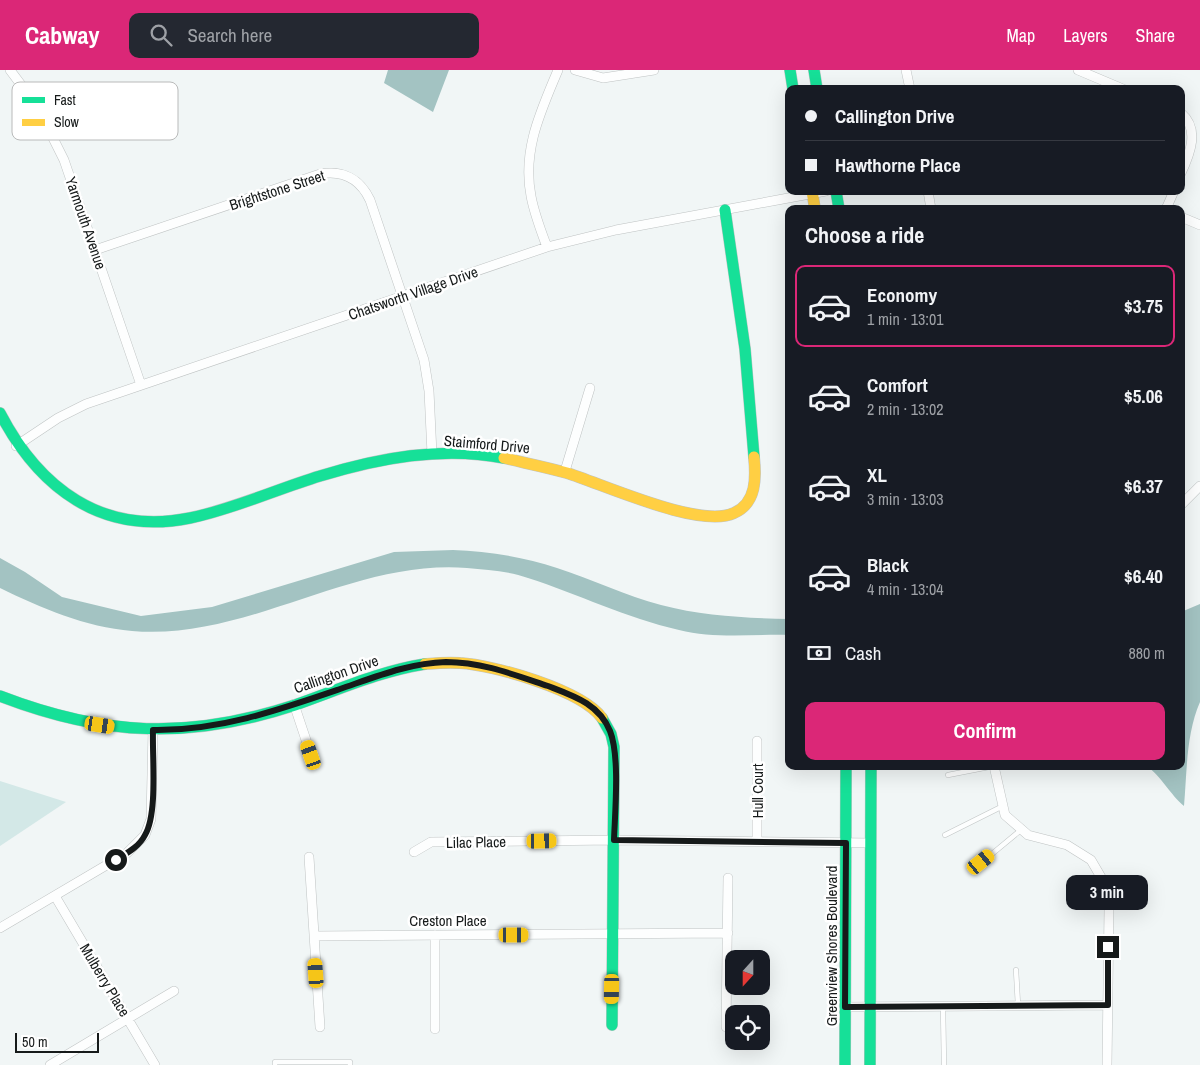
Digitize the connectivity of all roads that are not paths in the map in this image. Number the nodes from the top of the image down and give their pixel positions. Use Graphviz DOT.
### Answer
graph roads {
  1 [pos="10,70"];
  2 [pos="558,70"];
  3 [pos="575,70"];
  4 [pos="654,70"];
  5 [pos="790,70"];
  6 [pos="814,70"];
  7 [pos="906,70"];
  8 [pos="1078,70"];
  9 [pos="19,82"];
  10 [pos="792,85"];
  11 [pos="816,85"];
  12 [pos="909,85"];
  13 [pos="1114,85"];
  14 [pos="1185,118"];
  15 [pos="55,140"];
  16 [pos="1185,162"];
  17 [pos="798,195"];
  18 [pos="725,210"];
  19 [pos="1185,219"];
  20 [pos="1200,225"];
  21 [pos="547,247"];
  22 [pos="95,250"];
  23 [pos="403,296"];
  24 [pos="141,385"];
  25 [pos="590,388"];
  26 [pos="0,413"];
  27 [pos="16,446"];
  28 [pos="432,454"];
  29 [pos="565,471"];
  30 [pos="1200,486"];
  31 [pos="1185,501"];
  32 [pos="0,696"];
  33 [pos="294,704"];
  34 [pos="153,730"];
  35 [pos="757,741"];
  36 [pos="311,755"];
  37 [pos="846,770"];
  38 [pos="871,770"];
  39 [pos="974,770"];
  40 [pos="995,770"];
  41 [pos="948,775"];
  42 [pos="1003,806"];
  43 [pos="1022,829"];
  44 [pos="945,835"];
  45 [pos="614,840"];
  46 [pos="757,840"];
  47 [pos="846,843"];
  48 [pos="871,843"];
  49 [pos="414,852"];
  50 [pos="309,857"];
  51 [pos="981,862"];
  52 [pos="728,878"];
  53 [pos="55,896"];
  54 [pos="0,928"];
  55 [pos="612,934"];
  56 [pos="728,934"];
  57 [pos="435,935"];
  58 [pos="314,936"];
  59 [pos="1016,970"];
  60 [pos="174,991"];
  61 [pos="726,1005"];
  62 [pos="1018,1005"];
  63 [pos="1108,1005"];
  64 [pos="943,1006"];
  65 [pos="845,1007"];
  66 [pos="870,1007"];
  67 [pos="128,1019"];
  68 [pos="612,1025"];
  69 [pos="320,1027"];
  70 [pos="435,1029"];
  71 [pos="50,1065"];
  72 [pos="155,1065"];
  73 [pos="275,1065"];
  74 [pos="350,1065"];
  75 [pos="845,1065"];
  76 [pos="870,1065"];
  77 [pos="944,1065"];
  78 [pos="1107,1065"];
  1 -- 9 [label="street, Yarmouth Avenue"];
  2 -- 21 [label="street"];
  3 -- 4 [label="street"];
  5 -- 10 [label="street"];
  6 -- 11 [label="street"];
  7 -- 12 [label="street"];
  8 -- 13 [label="street"];
  14 -- 16 [label="street"];
  15 -- 22 [label="street, Yarmouth Avenue"];
  17 -- 18 [label="street, Chatsworth Village Drive"];
  18 -- 21 [label="street, Chatsworth Village Drive"];
  18 -- 29 [label="street, Staimford Drive"];
  19 -- 20 [label="street"];
  21 -- 23 [label="street, Chatsworth Village Drive"];
  22 -- 23 [label="street, Brightstone Street"];
  22 -- 24 [label="street, Yarmouth Avenue"];
  23 -- 24 [label="street, Chatsworth Village Drive"];
  23 -- 28 [label="street, Brightstone Street"];
  24 -- 27 [label="street, Chatsworth Village Drive"];
  25 -- 29 [label="street"];
  26 -- 27 [label="street, Staimford Drive"];
  27 -- 28 [label="street, Staimford Drive"];
  28 -- 29 [label="street, Staimford Drive"];
  30 -- 31 [label="street"];
  32 -- 34 [label="street, Callington Drive"];
  33 -- 34 [label="street, Callington Drive"];
  33 -- 36 [label="street"];
  33 -- 45 [label="street, Callington Drive"];
  34 -- 53 [label="street"];
  35 -- 46 [label="street, Hull Court"];
  37 -- 47 [label="street, Greenview Shores Boulevard"];
  38 -- 48 [label="street"];
  39 -- 41 [label="lane"];
  40 -- 42 [label="street"];
  42 -- 43 [label="street"];
  42 -- 44 [label="lane"];
  43 -- 51 [label="lane"];
  43 -- 63 [label="street"];
  45 -- 46 [label="street, Lilac Place"];
  45 -- 49 [label="street, Lilac Place"];
  45 -- 55 [label="street"];
  46 -- 47 [label="street, Lilac Place"];
  47 -- 48 [label="street, Lilac Place"];
  47 -- 65 [label="street, Greenview Shores Boulevard"];
  48 -- 66 [label="street"];
  50 -- 58 [label="street"];
  52 -- 56 [label="street"];
  53 -- 54 [label="street"];
  53 -- 67 [label="street, Mulberry Place"];
  55 -- 56 [label="street, Creston Place"];
  55 -- 57 [label="street, Creston Place"];
  55 -- 68 [label="street"];
  56 -- 61 [label="street"];
  57 -- 58 [label="street, Creston Place"];
  57 -- 70 [label="street"];
  58 -- 69 [label="street"];
  59 -- 62 [label="lane"];
  60 -- 67 [label="street"];
  62 -- 63 [label="street"];
  62 -- 64 [label="street"];
  63 -- 78 [label="street"];
  64 -- 66 [label="street"];
  64 -- 77 [label="lane"];
  65 -- 66 [label="street"];
  65 -- 75 [label="street, Greenview Shores Boulevard"];
  66 -- 76 [label="street"];
  67 -- 71 [label="street"];
  67 -- 72 [label="street, Mulberry Place"];
  73 -- 74 [label="lane"];
}
